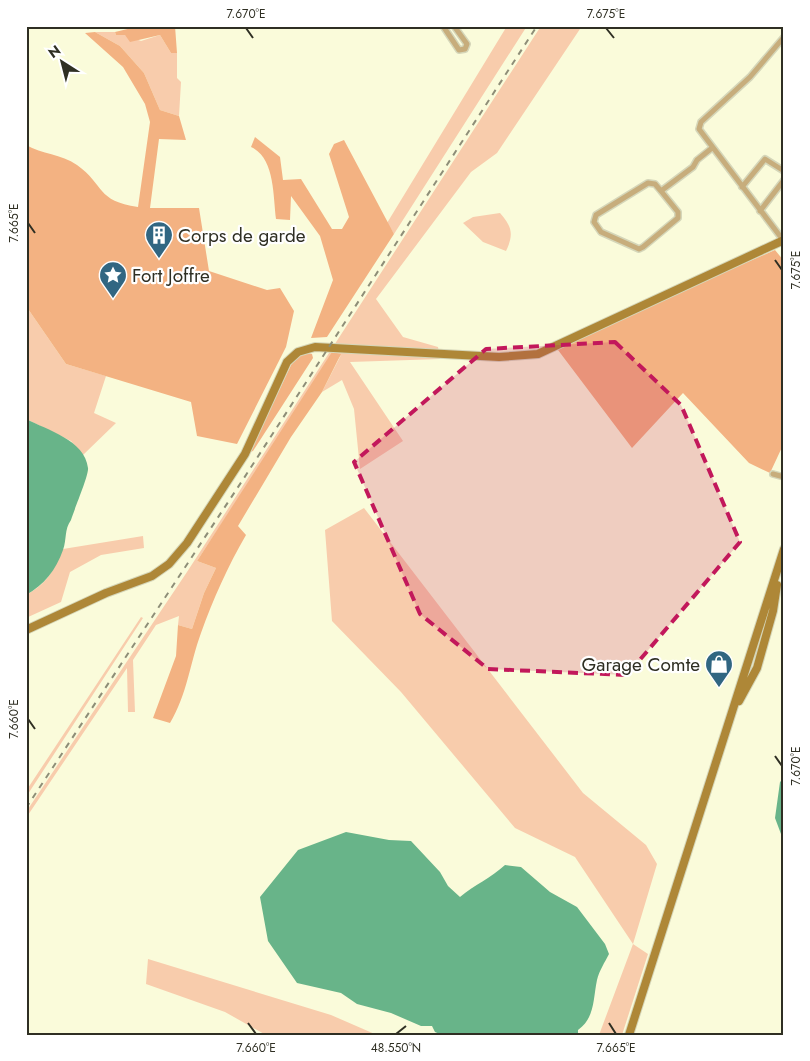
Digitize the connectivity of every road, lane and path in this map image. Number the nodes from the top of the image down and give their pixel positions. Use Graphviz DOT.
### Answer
graph roads {
  1 [pos="443,26"];
  2 [pos="454,26"];
  3 [pos="784,37"];
  4 [pos="712,148"];
  5 [pos="784,171"];
  6 [pos="784,180"];
  7 [pos="742,187"];
  8 [pos="661,191"];
  9 [pos="760,211"];
  10 [pos="783,240"];
  11 [pos="773,474"];
  12 [pos="784,477"];
  13 [pos="784,549"];
  14 [pos="26,630"];
  15 [pos="629,1035"];
  1 -- 2 [label="street"];
  3 -- 4 [label="street"];
  4 -- 7 [label="street"];
  4 -- 8 [label="street"];
  5 -- 7 [label="street"];
  6 -- 9 [label="street"];
  7 -- 9 [label="street"];
  8 -- 8 [label="street"];
  9 -- 10 [label="street"];
  10 -- 14 [label="main road"];
  11 -- 12 [label="street"];
  13 -- 15 [label="main road"];
}
